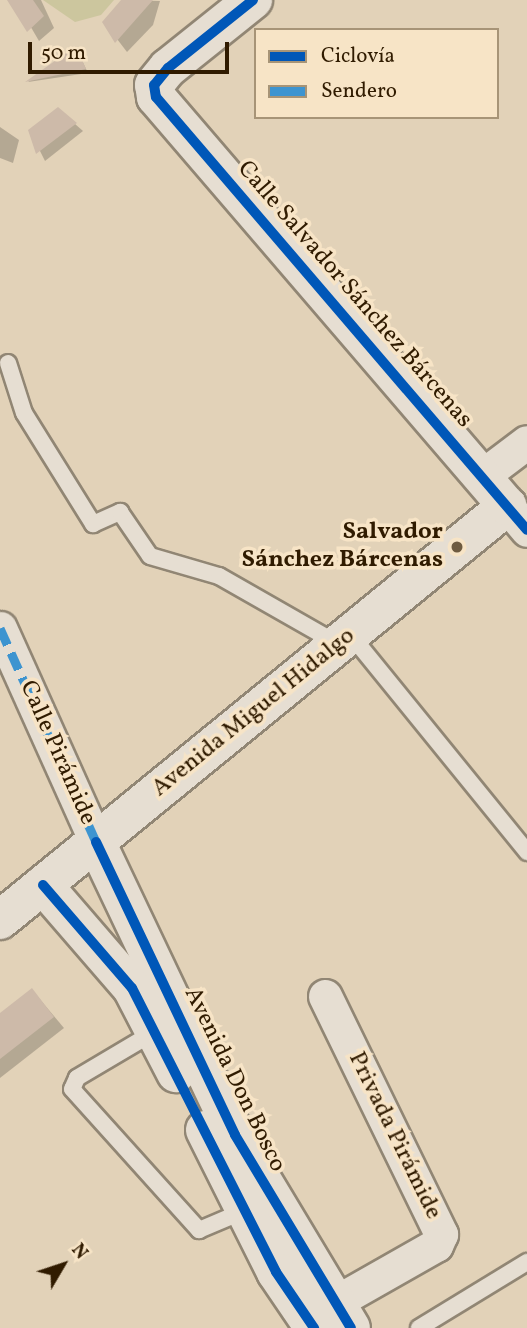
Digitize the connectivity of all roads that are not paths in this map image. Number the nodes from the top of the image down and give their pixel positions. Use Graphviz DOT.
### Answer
graph roads {
  1 [pos="253,0"];
  2 [pos="8,363"];
  3 [pos="527,442"];
  4 [pos="482,476"];
  5 [pos="517,518"];
  6 [pos="0,628"];
  7 [pos="344,639"];
  8 [pos="96,842"];
  9 [pos="527,852"];
  10 [pos="43,885"];
  11 [pos="0,920"];
  12 [pos="325,996"];
  13 [pos="156,1031"];
  14 [pos="244,1211"];
  15 [pos="527,1262"];
  16 [pos="332,1320"];
  17 [pos="419,1328"];
  1 -- 4 [label="street, Calle Salvador Sánchez Bárcenas"];
  2 -- 7 [label="lane"];
  3 -- 4 [label="street"];
  4 -- 5 [label="street, Calle Salvador Sánchez Bárcenas"];
  5 -- 7 [label="street, Avenida Miguel Hidalgo"];
  6 -- 8 [label="street, Calle Pirámide"];
  7 -- 8 [label="street, Avenida Miguel Hidalgo"];
  7 -- 9 [label="lane"];
  8 -- 10 [label="street, Avenida Miguel Hidalgo"];
  8 -- 16 [label="street, Avenida Don Bosco"];
  10 -- 11 [label="street, Avenida Miguel Hidalgo"];
  10 -- 13 [label="street, Avenida Don Bosco"];
  12 -- 16 [label="street, Privada Pirámide"];
  13 -- 14 [label="street, Avenida Don Bosco"];
  13 -- 14 [label="lane"];
  14 -- 16 [label="street, Avenida Don Bosco"];
  15 -- 17 [label="lane"];
}
